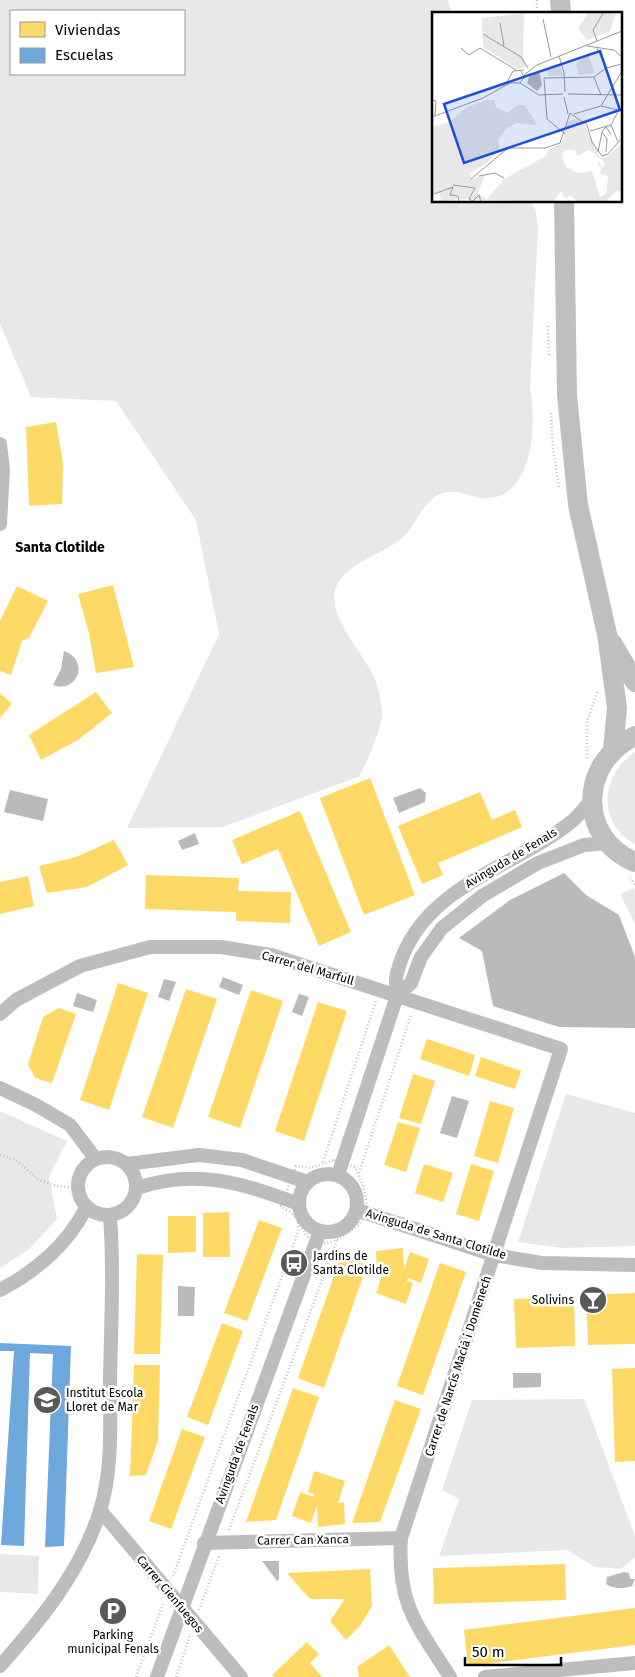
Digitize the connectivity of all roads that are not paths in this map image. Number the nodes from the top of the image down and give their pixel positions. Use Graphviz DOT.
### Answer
graph roads {
  1 [pos="564,202"];
  2 [pos="0,444"];
  3 [pos="0,524"];
  4 [pos="607,634"];
  5 [pos="635,682"];
  6 [pos="635,736"];
  7 [pos="613,750"];
  8 [pos="592,800"];
  9 [pos="608,843"];
  10 [pos="635,862"];
  11 [pos="397,996"];
  12 [pos="0,1014"];
  13 [pos="561,1049"];
  14 [pos="0,1088"];
  15 [pos="95,1158"];
  16 [pos="127,1164"];
  17 [pos="340,1169"];
  18 [pos="307,1182"];
  19 [pos="137,1188"];
  20 [pos="299,1204"];
  21 [pos="86,1208"];
  22 [pos="361,1211"];
  23 [pos="110,1216"];
  24 [pos="318,1236"];
  25 [pos="494,1254"];
  26 [pos="635,1265"];
  27 [pos="0,1290"];
  28 [pos="100,1510"];
  29 [pos="401,1538"];
  30 [pos="204,1543"];
  31 [pos="181,1608"];
  32 [pos="635,1663"];
  33 [pos="0,1666"];
  34 [pos="157,1677"];
  35 [pos="241,1677"];
  36 [pos="450,1677"];
  37 [pos="485,1677"];
  1 -- 4 [label="main road"];
  2 -- 3 [label="street"];
  4 -- 5 [label="main road"];
  4 -- 7 [label="main road"];
  6 -- 7 [label="main road"];
  7 -- 8 [label="main road"];
  8 -- 9 [label="main road"];
  8 -- 11 [label="street, Avinguda de Fenals"];
  9 -- 10 [label="main road"];
  9 -- 11 [label="street, Avinguda de Fenals"];
  11 -- 12 [label="street, Carrer del Marfull"];
  11 -- 13 [label="street, Carrer del Marfull"];
  11 -- 17 [label="street, Avinguda de Fenals"];
  13 -- 25 [label="street, Carrer de Narcís Macià i Domènech"];
  14 -- 15 [label="street"];
  15 -- 16 [label="street"];
  15 -- 21 [label="street"];
  16 -- 18 [label="street"];
  16 -- 19 [label="street"];
  17 -- 18 [label="street"];
  17 -- 22 [label="street"];
  18 -- 20 [label="street"];
  19 -- 20 [label="street"];
  19 -- 23 [label="street"];
  20 -- 24 [label="street"];
  21 -- 23 [label="street"];
  21 -- 27 [label="street"];
  22 -- 24 [label="street"];
  22 -- 25 [label="street, Avinguda de Santa Clotilde"];
  23 -- 28 [label="street"];
  24 -- 30 [label="street, Avinguda de Fenals"];
  25 -- 26 [label="street, Avinguda de Santa Clotilde"];
  25 -- 29 [label="street, Carrer de Narcís Macià i Domènech"];
  28 -- 31 [label="street, Carrer Cienfuegos"];
  28 -- 33 [label="street"];
  29 -- 30 [label="street, Carrer Can Xanca"];
  29 -- 36 [label="street, Carrer de Narcís Macià i Domènech"];
  30 -- 31 [label="street, Avinguda de Fenals"];
  31 -- 34 [label="street, Avinguda de Fenals"];
  31 -- 35 [label="street, Carrer Cienfuegos"];
  32 -- 37 [label="street"];
}
